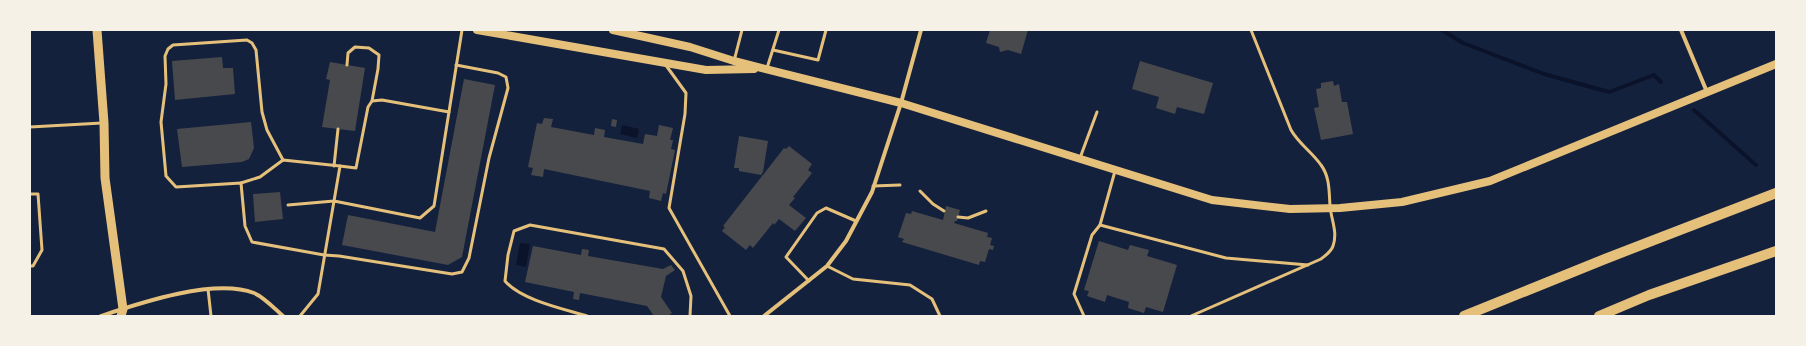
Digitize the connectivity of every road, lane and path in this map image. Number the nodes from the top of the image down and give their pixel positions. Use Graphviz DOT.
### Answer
graph roads {
  1 [pos="96,30"];
  2 [pos="462,30"];
  3 [pos="477,30"];
  4 [pos="613,30"];
  5 [pos="742,30"];
  6 [pos="779,30"];
  7 [pos="826,30"];
  8 [pos="921,30"];
  9 [pos="1251,30"];
  10 [pos="1682,30"];
  11 [pos="773,50"];
  12 [pos="734,61"];
  13 [pos="664,63"];
  14 [pos="1776,64"];
  15 [pos="347,65"];
  16 [pos="456,65"];
  17 [pos="767,68"];
  18 [pos="1707,92"];
  19 [pos="372,101"];
  20 [pos="901,103"];
  21 [pos="449,112"];
  22 [pos="1096,112"];
  23 [pos="104,123"];
  24 [pos="30,127"];
  25 [pos="338,129"];
  26 [pos="1080,158"];
  27 [pos="283,160"];
  28 [pos="334,166"];
  29 [pos="340,166"];
  30 [pos="1116,170"];
  31 [pos="241,183"];
  32 [pos="900,185"];
  33 [pos="873,186"];
  34 [pos="920,191"];
  35 [pos="1776,193"];
  36 [pos="30,194"];
  37 [pos="334,200"];
  38 [pos="288,205"];
  39 [pos="1330,208"];
  40 [pos="944,211"];
  41 [pos="986,211"];
  42 [pos="958,217"];
  43 [pos="856,222"];
  44 [pos="1100,225"];
  45 [pos="1776,251"];
  46 [pos="324,255"];
  47 [pos="1308,265"];
  48 [pos="30,266"];
  49 [pos="826,266"];
  50 [pos="810,281"];
  51 [pos="208,289"];
  52 [pos="122,312"];
  53 [pos="100,316"];
  54 [pos="131,316"];
  55 [pos="212,316"];
  56 [pos="283,316"];
  57 [pos="300,316"];
  58 [pos="587,316"];
  59 [pos="690,316"];
  60 [pos="730,316"];
  61 [pos="764,316"];
  62 [pos="940,316"];
  63 [pos="1084,316"];
  64 [pos="1191,316"];
  65 [pos="1464,316"];
  66 [pos="1599,316"];
  1 -- 23 [label="main road"];
  2 -- 16 [label="lane"];
  3 -- 13 [label="main road"];
  4 -- 12 [label="main road"];
  5 -- 12 [label="lane"];
  6 -- 11 [label="lane"];
  7 -- 11 [label="lane"];
  8 -- 20 [label="street"];
  9 -- 39 [label="lane"];
  10 -- 18 [label="street"];
  11 -- 17 [label="lane"];
  12 -- 17 [label="main road"];
  13 -- 17 [label="main road"];
  13 -- 60 [label="lane"];
  14 -- 18 [label="main road"];
  15 -- 19 [label="lane"];
  16 -- 21 [label="lane"];
  16 -- 46 [label="lane"];
  17 -- 20 [label="main road"];
  18 -- 39 [label="main road"];
  19 -- 21 [label="lane"];
  19 -- 29 [label="lane"];
  20 -- 26 [label="main road"];
  20 -- 33 [label="street"];
  21 -- 37 [label="lane"];
  22 -- 26 [label="lane"];
  23 -- 24 [label="lane"];
  23 -- 52 [label="main road"];
  25 -- 28 [label="lane"];
  26 -- 30 [label="main road"];
  27 -- 28 [label="lane"];
  27 -- 31 [label="lane"];
  27 -- 31 [label="lane"];
  28 -- 29 [label="lane"];
  29 -- 37 [label="lane"];
  30 -- 39 [label="main road"];
  30 -- 44 [label="lane"];
  31 -- 46 [label="lane"];
  32 -- 33 [label="lane"];
  33 -- 43 [label="street"];
  34 -- 40 [label="lane"];
  35 -- 65 [label="highway"];
  36 -- 48 [label="lane"];
  37 -- 38 [label="lane"];
  37 -- 46 [label="lane"];
  39 -- 47 [label="lane"];
  41 -- 42 [label="lane"];
  43 -- 49 [label="street"];
  43 -- 50 [label="lane"];
  44 -- 47 [label="lane"];
  44 -- 63 [label="lane"];
  45 -- 66 [label="highway"];
  46 -- 57 [label="lane"];
  47 -- 64 [label="lane"];
  49 -- 50 [label="street"];
  49 -- 62 [label="lane"];
  50 -- 61 [label="street"];
  51 -- 52 [label="street"];
  51 -- 55 [label="lane"];
  51 -- 56 [label="street"];
  52 -- 53 [label="street"];
  52 -- 54 [label="main road"];
  58 -- 59 [label="lane"];
}
